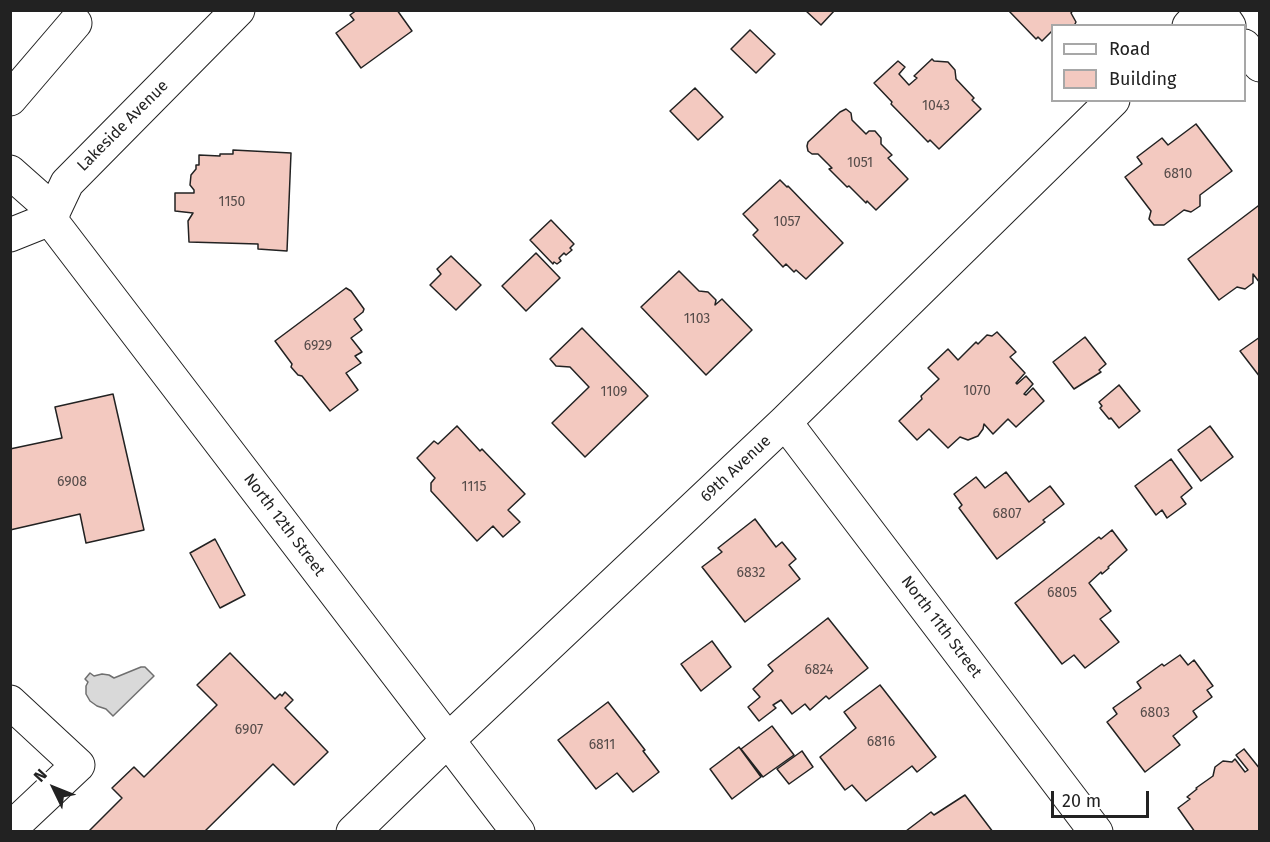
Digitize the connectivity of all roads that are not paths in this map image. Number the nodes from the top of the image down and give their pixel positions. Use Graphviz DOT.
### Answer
graph roads {
  1 [pos="238,10"];
  2 [pos="1204,10"];
  3 [pos="1218,10"];
  4 [pos="75,23"];
  5 [pos="1191,24"];
  6 [pos="1228,24"];
  7 [pos="1246,47"];
  8 [pos="1260,65"];
  9 [pos="10,99"];
  10 [pos="1111,102"];
  11 [pos="10,172"];
  12 [pos="52,215"];
  13 [pos="10,235"];
  14 [pos="785,422"];
  15 [pos="10,702"];
  16 [pos="448,740"];
  17 [pos="10,829"];
  18 [pos="353,831"];
  19 [pos="518,831"];
  20 [pos="1096,831"];
  1 -- 12 [label="street, Lakeside Avenue"];
  2 -- 5 [label="street"];
  3 -- 6 [label="street"];
  4 -- 9 [label="street"];
  7 -- 8 [label="street"];
  10 -- 14 [label="street, 69th Avenue"];
  11 -- 12 [label="street, North 12th Street"];
  12 -- 13 [label="street"];
  12 -- 16 [label="street, North 12th Street"];
  14 -- 16 [label="street, 69th Avenue"];
  14 -- 20 [label="street, North 11th Street"];
  15 -- 17 [label="street"];
  16 -- 18 [label="street, 69th Avenue"];
  16 -- 19 [label="street, North 12th Street"];
}
